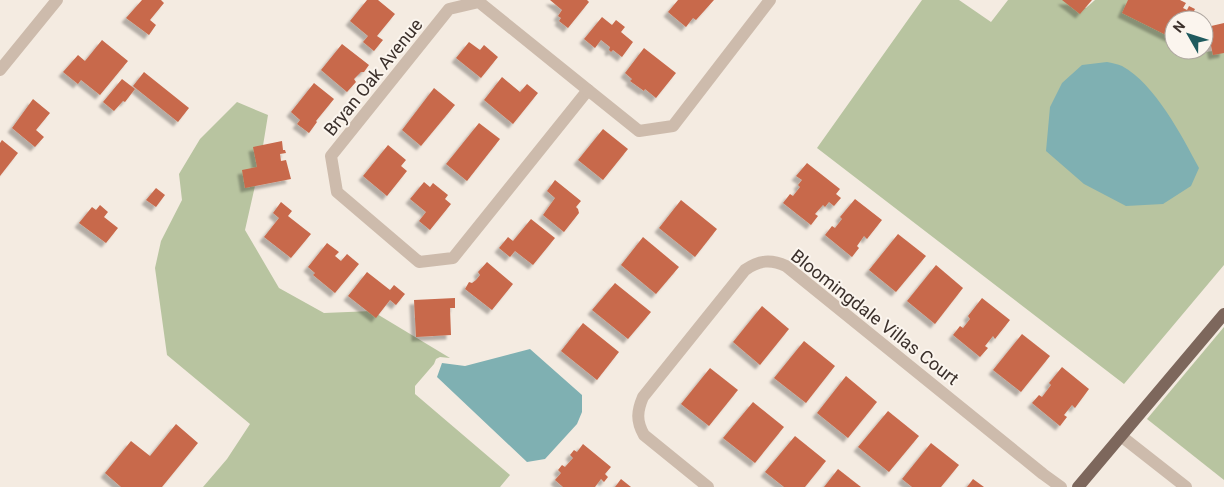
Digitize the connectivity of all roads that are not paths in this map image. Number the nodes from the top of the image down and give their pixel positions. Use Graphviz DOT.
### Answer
graph roads {
  1 [pos="57,0"];
  2 [pos="770,0"];
  3 [pos="0,70"];
  4 [pos="588,90"];
  5 [pos="1224,314"];
  6 [pos="1121,436"];
  7 [pos="708,487"];
  8 [pos="1061,487"];
  9 [pos="1078,487"];
  10 [pos="1186,487"];
  1 -- 3 [label="street"];
  2 -- 4 [label="street, Bryan Oak Avenue"];
  4 -- 4 [label="street, Bryan Oak Avenue"];
  5 -- 6 [label="main road"];
  6 -- 9 [label="main road"];
  6 -- 10 [label="street"];
  7 -- 8 [label="street, Bloomingdale Villas Court"];
}
